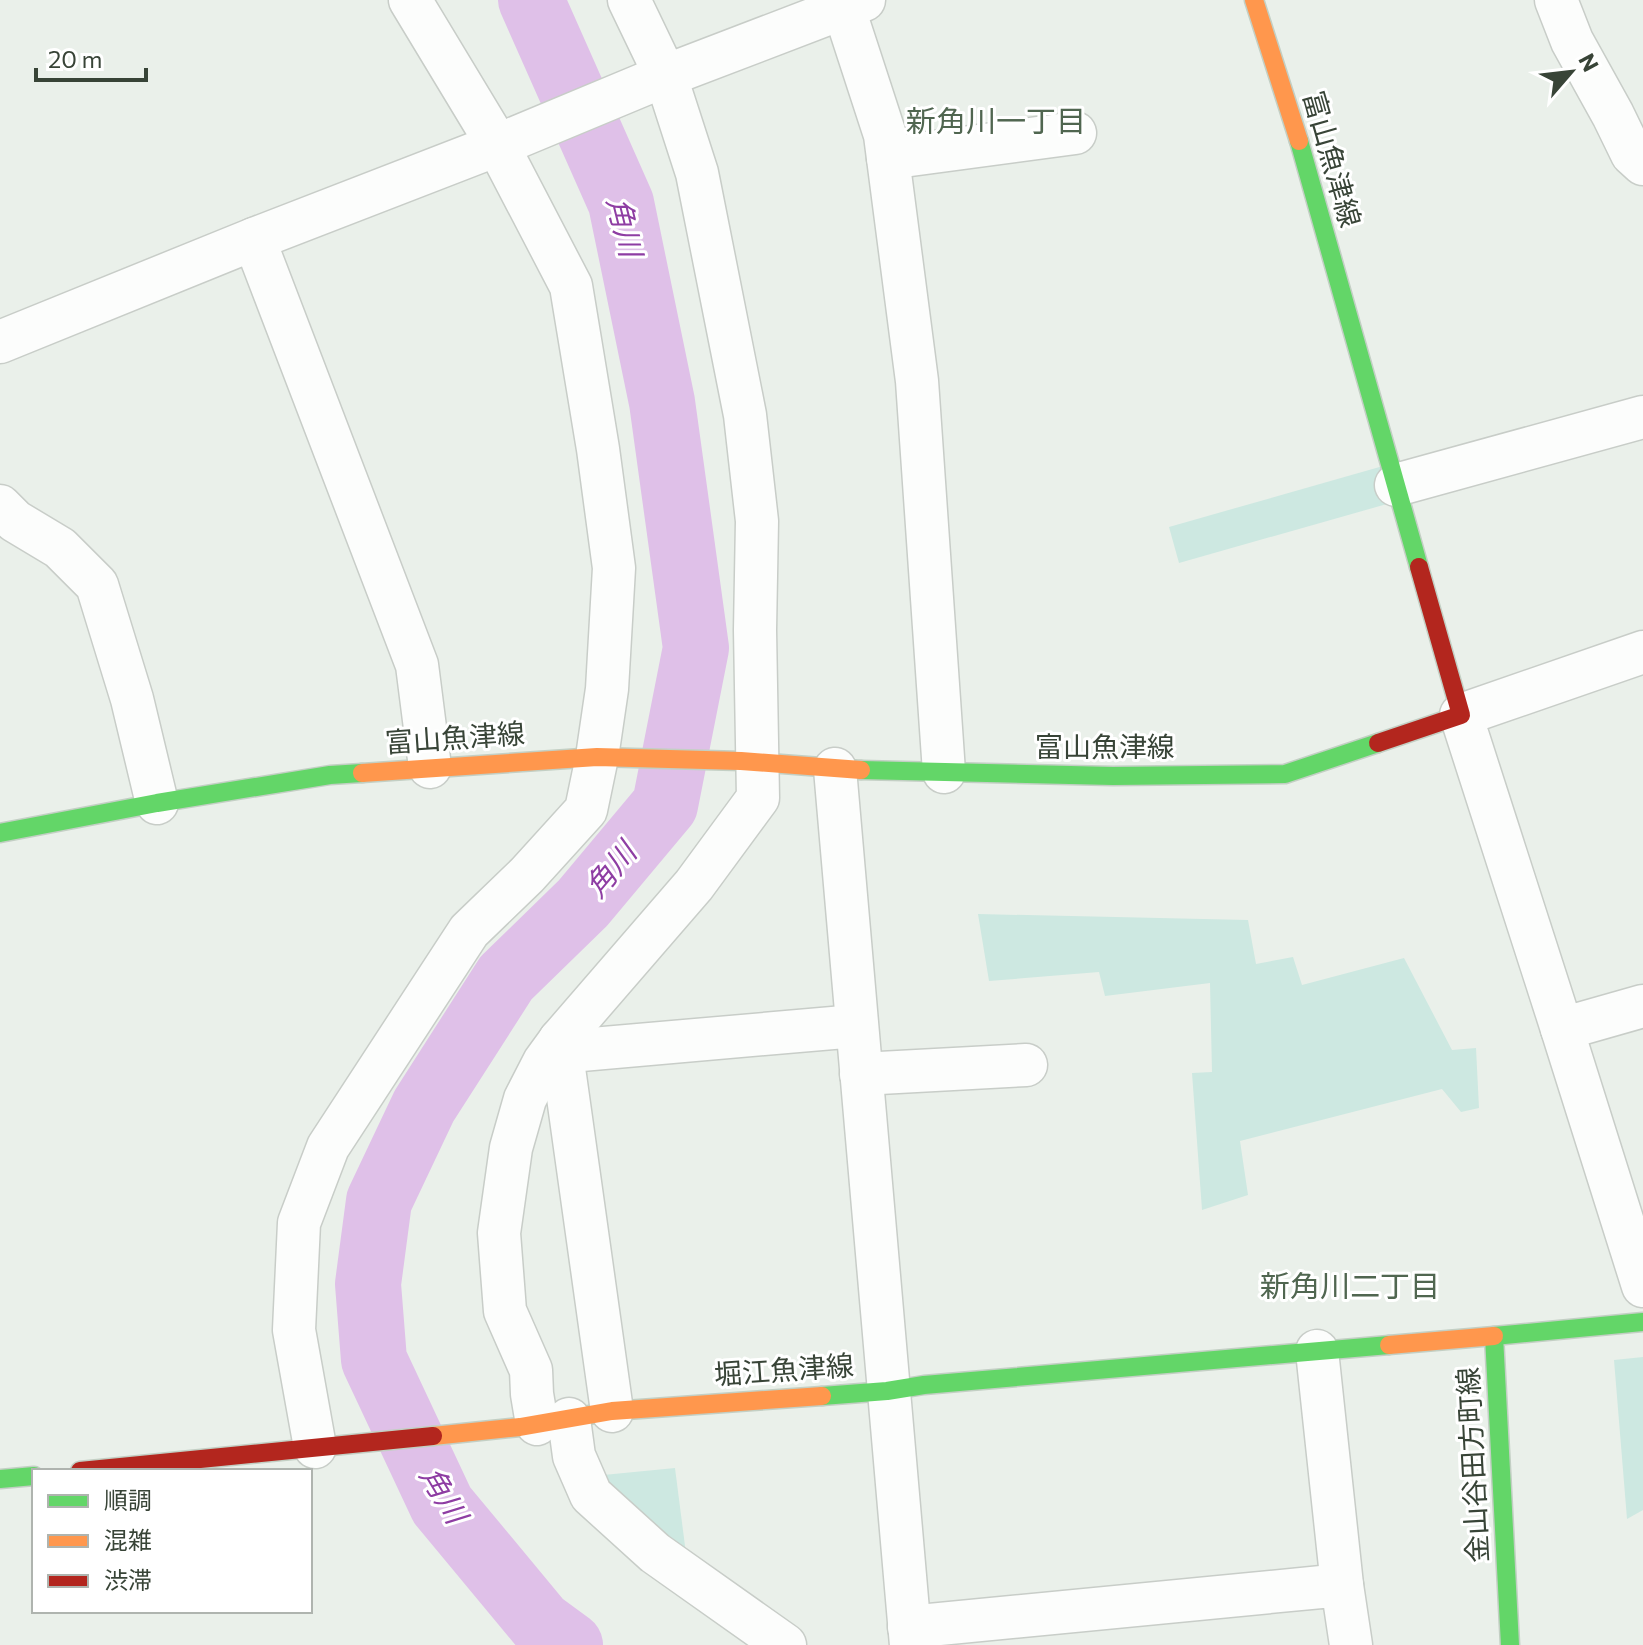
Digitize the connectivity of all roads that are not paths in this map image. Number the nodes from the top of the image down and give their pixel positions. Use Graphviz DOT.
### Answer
graph roads {
  1 [pos="410,0"];
  2 [pos="629,0"];
  3 [pos="1254,0"];
  4 [pos="1556,0"];
  5 [pos="849,3"];
  6 [pos="659,79"];
  7 [pos="1628,107"];
  8 [pos="1075,133"];
  9 [pos="506,141"];
  10 [pos="888,158"];
  11 [pos="1643,164"];
  12 [pos="254,239"];
  13 [pos="0,342"];
  14 [pos="1643,417"];
  15 [pos="1396,485"];
  16 [pos="0,506"];
  17 [pos="1643,652"];
  18 [pos="1461,715"];
  19 [pos="606,758"];
  20 [pos="750,762"];
  21 [pos="430,767"];
  22 [pos="835,769"];
  23 [pos="944,772"];
  24 [pos="157,803"];
  25 [pos="0,833"];
  26 [pos="1643,1006"];
  27 [pos="856,1026"];
  28 [pos="1562,1029"];
  29 [pos="560,1040"];
  30 [pos="1026,1065"];
  31 [pos="861,1074"];
  32 [pos="1643,1286"];
  33 [pos="1643,1322"];
  34 [pos="1494,1336"];
  35 [pos="1317,1351"];
  36 [pos="887,1391"];
  37 [pos="612,1411"];
  38 [pos="542,1423"];
  39 [pos="315,1447"];
  40 [pos="100,1469"];
  41 [pos="32,1476"];
  42 [pos="0,1479"];
  43 [pos="1342,1585"];
  44 [pos="910,1636"];
  45 [pos="785,1645"];
  46 [pos="1351,1645"];
  47 [pos="1510,1645"];
  1 -- 9 [label="street"];
  2 -- 6 [label="street"];
  3 -- 15 [label="main road, 富山魚津線"];
  4 -- 7 [label="street"];
  5 -- 6 [label="street"];
  5 -- 10 [label="street"];
  6 -- 9 [label="street"];
  6 -- 20 [label="street"];
  7 -- 11 [label="street"];
  8 -- 10 [label="street"];
  9 -- 12 [label="street"];
  9 -- 19 [label="street"];
  10 -- 23 [label="street"];
  12 -- 13 [label="street"];
  12 -- 21 [label="street"];
  14 -- 15 [label="street"];
  15 -- 18 [label="main road, 富山魚津線"];
  16 -- 24 [label="street"];
  17 -- 18 [label="street"];
  18 -- 23 [label="main road, 富山魚津線"];
  18 -- 28 [label="street"];
  19 -- 20 [label="main road, 富山魚津線"];
  19 -- 21 [label="main road, 富山魚津線"];
  19 -- 39 [label="street"];
  20 -- 22 [label="main road, 富山魚津線"];
  20 -- 29 [label="street"];
  21 -- 24 [label="main road, 富山魚津線"];
  22 -- 23 [label="main road, 富山魚津線"];
  22 -- 27 [label="street"];
  24 -- 25 [label="main road, 富山魚津線"];
  26 -- 28 [label="street"];
  27 -- 29 [label="street"];
  27 -- 31 [label="street"];
  28 -- 32 [label="street"];
  29 -- 37 [label="street"];
  29 -- 38 [label="street"];
  30 -- 31 [label="street"];
  31 -- 36 [label="street"];
  33 -- 34 [label="main road, 金山谷田方町線"];
  34 -- 35 [label="main road, 堀江魚津線"];
  34 -- 47 [label="main road, 金山谷田方町線"];
  35 -- 36 [label="main road, 堀江魚津線"];
  35 -- 43 [label="street"];
  36 -- 37 [label="main road, 堀江魚津線"];
  36 -- 44 [label="street"];
  37 -- 38 [label="main road, 堀江魚津線"];
  38 -- 39 [label="main road, 堀江魚津線"];
  38 -- 45 [label="street"];
  39 -- 40 [label="main road, 堀江魚津線"];
  41 -- 42 [label="main road"];
  43 -- 44 [label="street"];
  43 -- 46 [label="street"];
}
